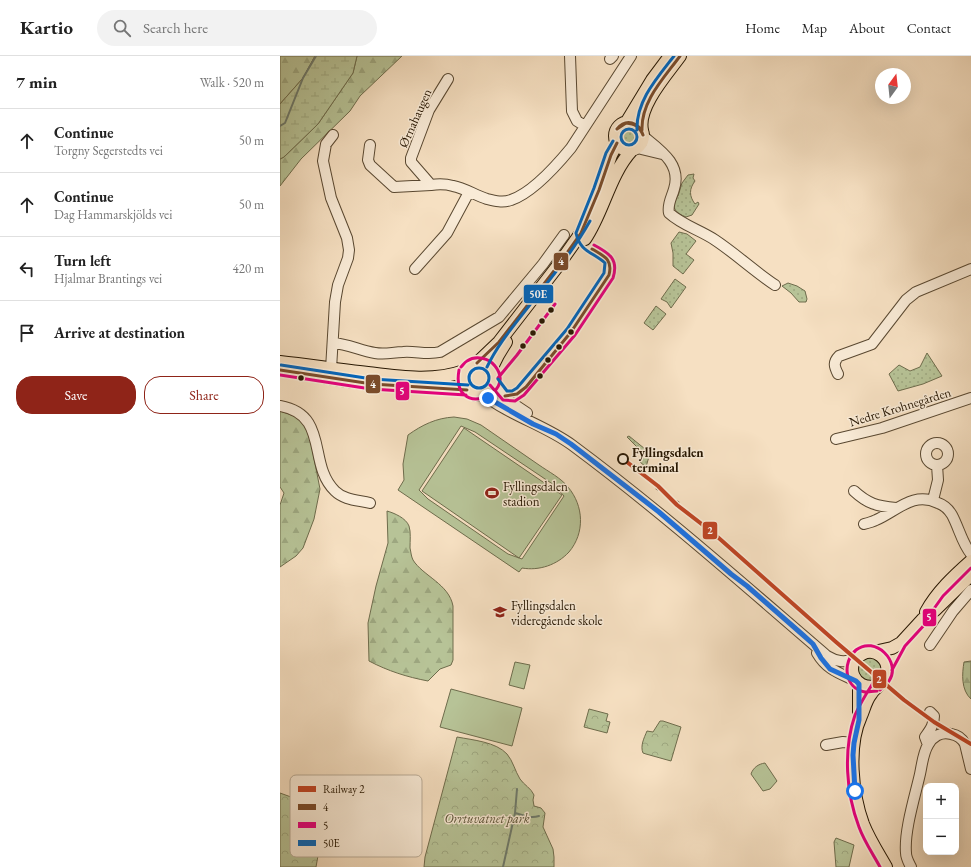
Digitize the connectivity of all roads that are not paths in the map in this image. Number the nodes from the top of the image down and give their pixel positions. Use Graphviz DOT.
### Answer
graph roads {
  1 [pos="570,56"];
  2 [pos="631,56"];
  3 [pos="671,58"];
  4 [pos="448,79"];
  5 [pos="626,123"];
  6 [pos="585,126"];
  7 [pos="643,133"];
  8 [pos="333,135"];
  9 [pos="617,143"];
  10 [pos="370,145"];
  11 [pos="635,149"];
  12 [pos="664,155"];
  13 [pos="431,185"];
  14 [pos="469,192"];
  15 [pos="564,235"];
  16 [pos="415,269"];
  17 [pos="971,269"];
  18 [pos="775,285"];
  19 [pos="333,343"];
  20 [pos="280,362"];
  21 [pos="477,363"];
  22 [pos="331,369"];
  23 [pos="491,369"];
  24 [pos="280,370"];
  25 [pos="464,371"];
  26 [pos="838,374"];
  27 [pos="494,382"];
  28 [pos="467,390"];
  29 [pos="483,394"];
  30 [pos="971,398"];
  31 [pos="280,406"];
  32 [pos="836,439"];
  33 [pos="937,465"];
  34 [pos="854,491"];
  35 [pos="933,500"];
  36 [pos="370,503"];
  37 [pos="896,508"];
  38 [pos="864,524"];
  39 [pos="971,554"];
  40 [pos="971,561"];
  41 [pos="971,575"];
  42 [pos="747,586"];
  43 [pos="971,590"];
  44 [pos="923,619"];
  45 [pos="901,643"];
  46 [pos="813,644"];
  47 [pos="930,645"];
  48 [pos="874,652"];
  49 [pos="855,660"];
  50 [pos="888,668"];
  51 [pos="858,682"];
  52 [pos="877,686"];
  53 [pos="930,712"];
  54 [pos="859,720"];
  55 [pos="854,741"];
  56 [pos="826,745"];
  57 [pos="928,745"];
  58 [pos="971,769"];
  59 [pos="886,867"];
  60 [pos="911,867"];
  1 -- 6 [label="street"];
  2 -- 6 [label="street"];
  3 -- 5 [label="main road"];
  3 -- 7 [label="main road"];
  4 -- 13 [label="street, Ørnahaugen"];
  5 -- 7 [label="main road"];
  5 -- 9 [label="main road"];
  6 -- 14 [label="street"];
  7 -- 11 [label="main road"];
  7 -- 12 [label="street"];
  8 -- 19 [label="street"];
  9 -- 11 [label="main road"];
  9 -- 21 [label="main road"];
  10 -- 13 [label="street"];
  11 -- 12 [label="street"];
  11 -- 23 [label="main road"];
  12 -- 18 [label="street"];
  13 -- 14 [label="street"];
  14 -- 16 [label="street"];
  15 -- 19 [label="street"];
  17 -- 26 [label="street"];
  19 -- 22 [label="street"];
  20 -- 22 [label="main road"];
  21 -- 23 [label="main road"];
  21 -- 25 [label="main road"];
  22 -- 25 [label="main road"];
  23 -- 27 [label="main road"];
  24 -- 28 [label="main road"];
  25 -- 28 [label="main road"];
  27 -- 29 [label="main road"];
  27 -- 42 [label="street"];
  28 -- 29 [label="main road"];
  29 -- 42 [label="street"];
  30 -- 32 [label="street, Nedre Krohnegården"];
  31 -- 36 [label="street"];
  33 -- 35 [label="street"];
  34 -- 37 [label="street"];
  35 -- 37 [label="street"];
  35 -- 39 [label="street"];
  37 -- 38 [label="street"];
  40 -- 44 [label="main road"];
  41 -- 44 [label="main road"];
  42 -- 46 [label="street"];
  43 -- 47 [label="street"];
  44 -- 45 [label="main road"];
  45 -- 48 [label="main road"];
  45 -- 50 [label="main road"];
  46 -- 49 [label="street"];
  46 -- 51 [label="street"];
  48 -- 49 [label="main road"];
  48 -- 50 [label="main road"];
  49 -- 51 [label="main road"];
  50 -- 52 [label="main road"];
  51 -- 52 [label="main road"];
  51 -- 54 [label="main road"];
  52 -- 54 [label="main road"];
  53 -- 57 [label="street"];
  54 -- 55 [label="main road"];
  55 -- 56 [label="street"];
  55 -- 59 [label="main road"];
  57 -- 58 [label="street"];
  57 -- 60 [label="street"];
}
